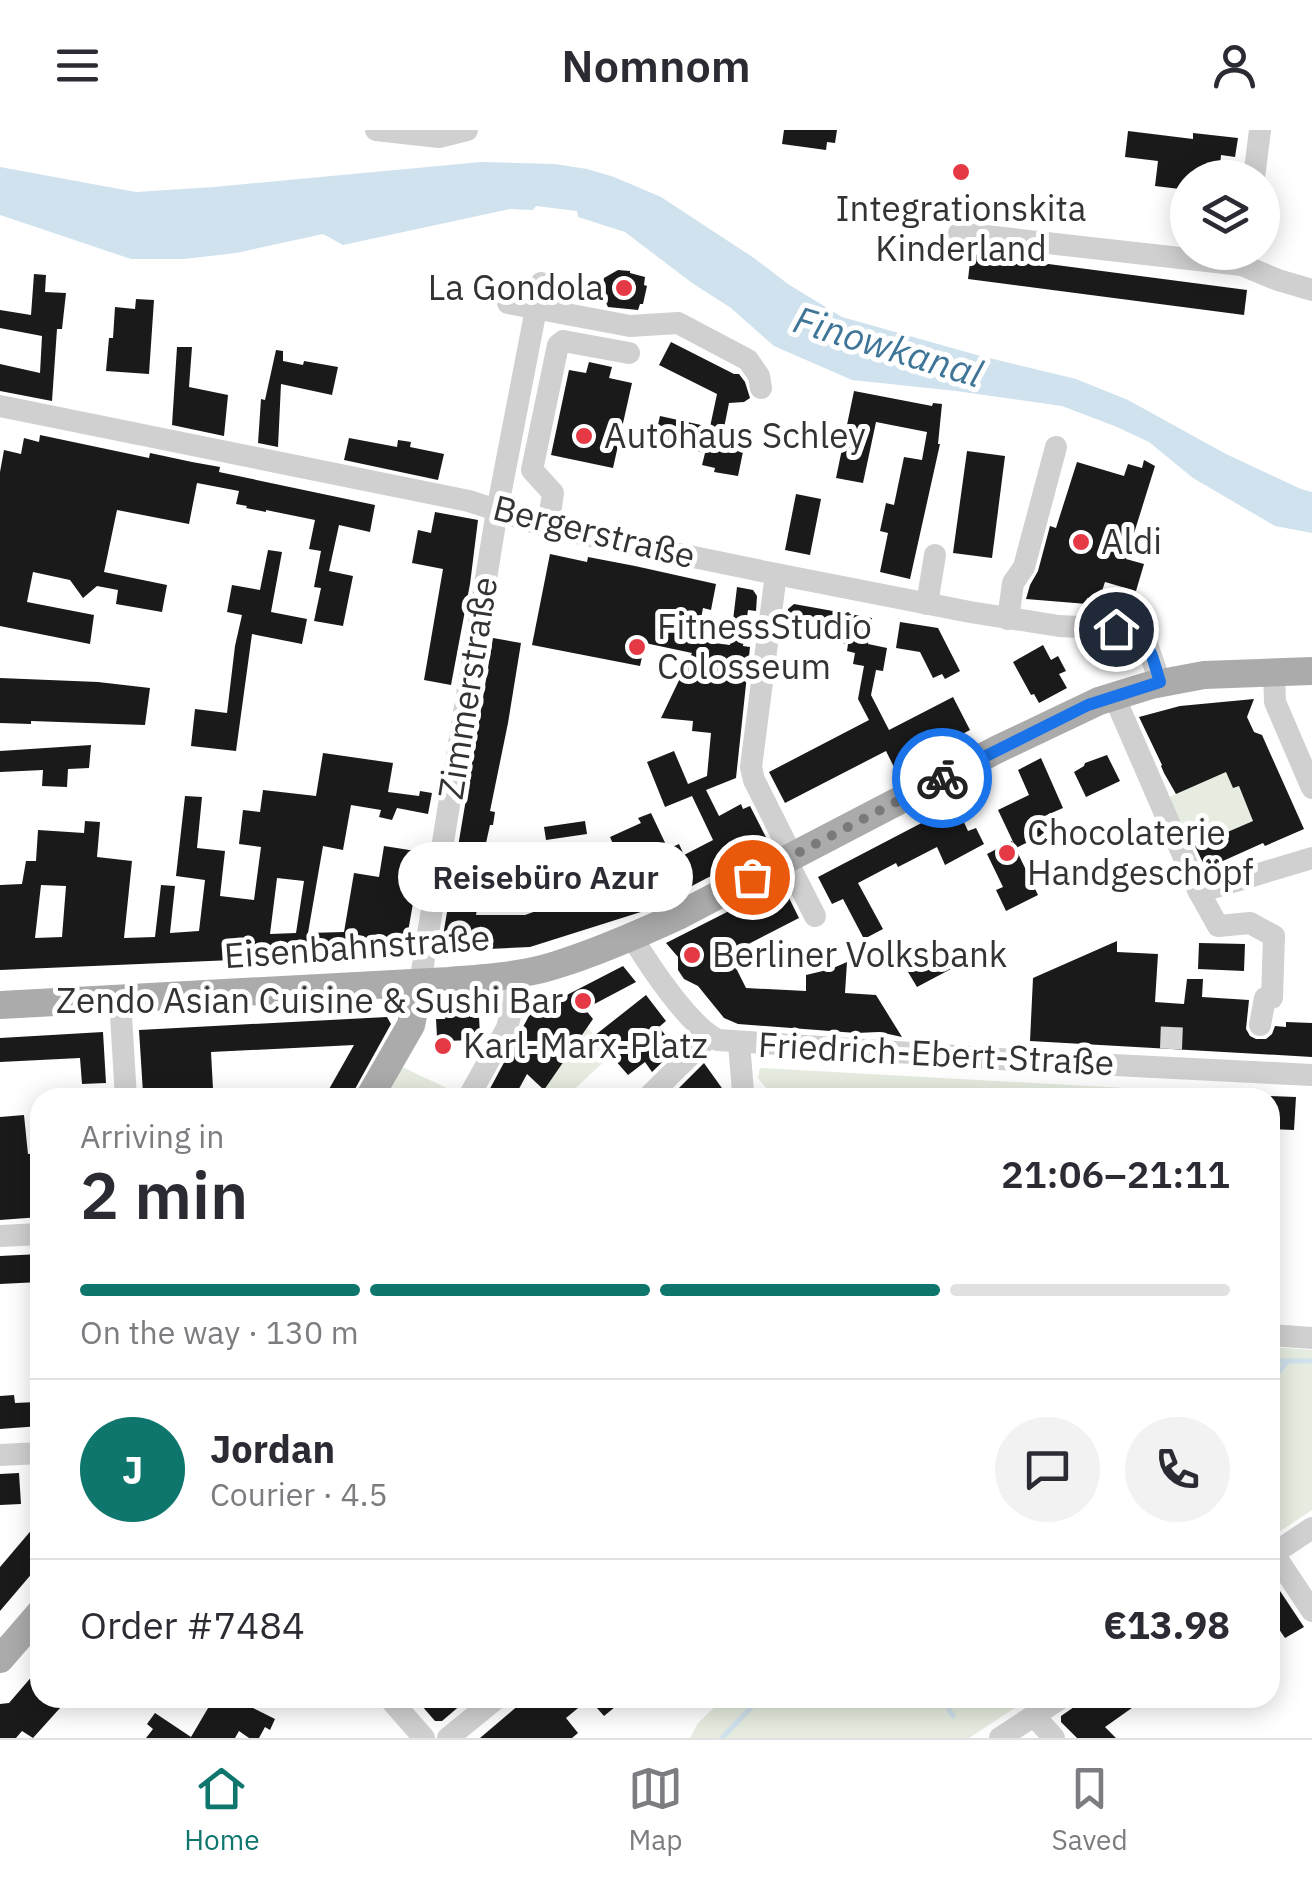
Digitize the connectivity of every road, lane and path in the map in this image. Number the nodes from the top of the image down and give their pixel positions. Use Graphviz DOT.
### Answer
graph roads {
  1 [pos="376,130"];
  2 [pos="467,130"];
  3 [pos="1260,130"];
  4 [pos="1256,160"];
  5 [pos="959,233"];
  6 [pos="1170,252"];
  7 [pos="1261,270"];
  8 [pos="540,283"];
  9 [pos="1312,290"];
  10 [pos="508,303"];
  11 [pos="536,308"];
  12 [pos="629,354"];
  13 [pos="761,388"];
  14 [pos="0,406"];
  15 [pos="1056,447"];
  16 [pos="497,511"];
  17 [pos="548,526"];
  18 [pos="936,554"];
  19 [pos="776,574"];
  20 [pos="927,604"];
  21 [pos="1008,619"];
  22 [pos="1312,670"];
  23 [pos="1274,672"];
  24 [pos="1160,682"];
  25 [pos="1114,696"];
  26 [pos="1312,788"];
  27 [pos="789,858"];
  28 [pos="1312,858"];
  29 [pos="1199,892"];
  30 [pos="815,916"];
  31 [pos="632,937"];
  32 [pos="421,972"];
  33 [pos="515,975"];
  34 [pos="120,999"];
  35 [pos="0,1006"];
  36 [pos="1260,1025"];
  37 [pos="710,1036"];
  38 [pos="739,1043"];
  39 [pos="1312,1075"];
  40 [pos="125,1088"];
  41 [pos="375,1088"];
  42 [pos="474,1088"];
  43 [pos="657,1088"];
  44 [pos="743,1088"];
  45 [pos="30,1234"];
  46 [pos="0,1236"];
  47 [pos="1280,1336"];
  48 [pos="1312,1338"];
  49 [pos="30,1454"];
  50 [pos="0,1455"];
  51 [pos="1312,1528"];
  52 [pos="1280,1550"];
  53 [pos="1280,1566"];
  54 [pos="1312,1610"];
  55 [pos="30,1625"];
  56 [pos="0,1660"];
  57 [pos="398,1708"];
  58 [pos="485,1708"];
  59 [pos="1046,1708"];
  60 [pos="1034,1716"];
  61 [pos="424,1738"];
  62 [pos="448,1738"];
  63 [pos="1000,1738"];
  64 [pos="1054,1738"];
  1 -- 2 [label="street"];
  3 -- 4 [label="street"];
  5 -- 6 [label="street"];
  7 -- 9 [label="street"];
  8 -- 11 [label="street, Zimmerstraße"];
  10 -- 11 [label="street"];
  11 -- 13 [label="street"];
  11 -- 16 [label="street, Zimmerstraße"];
  12 -- 17 [label="street"];
  14 -- 16 [label="street, Bergerstraße"];
  15 -- 21 [label="street"];
  16 -- 17 [label="street, Bergerstraße"];
  16 -- 32 [label="street, Zimmerstraße"];
  17 -- 19 [label="street, Bergerstraße"];
  18 -- 20 [label="street"];
  19 -- 20 [label="street, Bergerstraße"];
  19 -- 27 [label="street"];
  20 -- 21 [label="street, Bergerstraße"];
  21 -- 24 [label="street, Bergerstraße"];
  22 -- 23 [label="main road, Eisenbahnstraße"];
  23 -- 24 [label="main road, Eisenbahnstraße"];
  23 -- 26 [label="street"];
  24 -- 25 [label="main road, Eisenbahnstraße"];
  25 -- 27 [label="main road, Eisenbahnstraße"];
  25 -- 29 [label="street"];
  27 -- 30 [label="street"];
  27 -- 31 [label="main road, Eisenbahnstraße"];
  28 -- 29 [label="street"];
  29 -- 36 [label="street"];
  31 -- 33 [label="main road, Eisenbahnstraße"];
  31 -- 37 [label="street"];
  32 -- 33 [label="main road, Eisenbahnstraße"];
  32 -- 34 [label="main road, Eisenbahnstraße"];
  32 -- 41 [label="main road"];
  33 -- 42 [label="street"];
  34 -- 35 [label="main road, Eisenbahnstraße"];
  34 -- 40 [label="street"];
  37 -- 38 [label="street, Friedrich-Ebert-Straße"];
  37 -- 43 [label="street"];
  38 -- 39 [label="street, Friedrich-Ebert-Straße"];
  38 -- 44 [label="street"];
  45 -- 46 [label="street"];
  47 -- 48 [label="street"];
  49 -- 50 [label="street"];
  51 -- 52 [label="street"];
  53 -- 54 [label="street"];
  55 -- 56 [label="main road"];
  57 -- 61 [label="street"];
  58 -- 62 [label="street"];
  59 -- 60 [label="street"];
  60 -- 63 [label="street"];
  60 -- 64 [label="street"];
}
